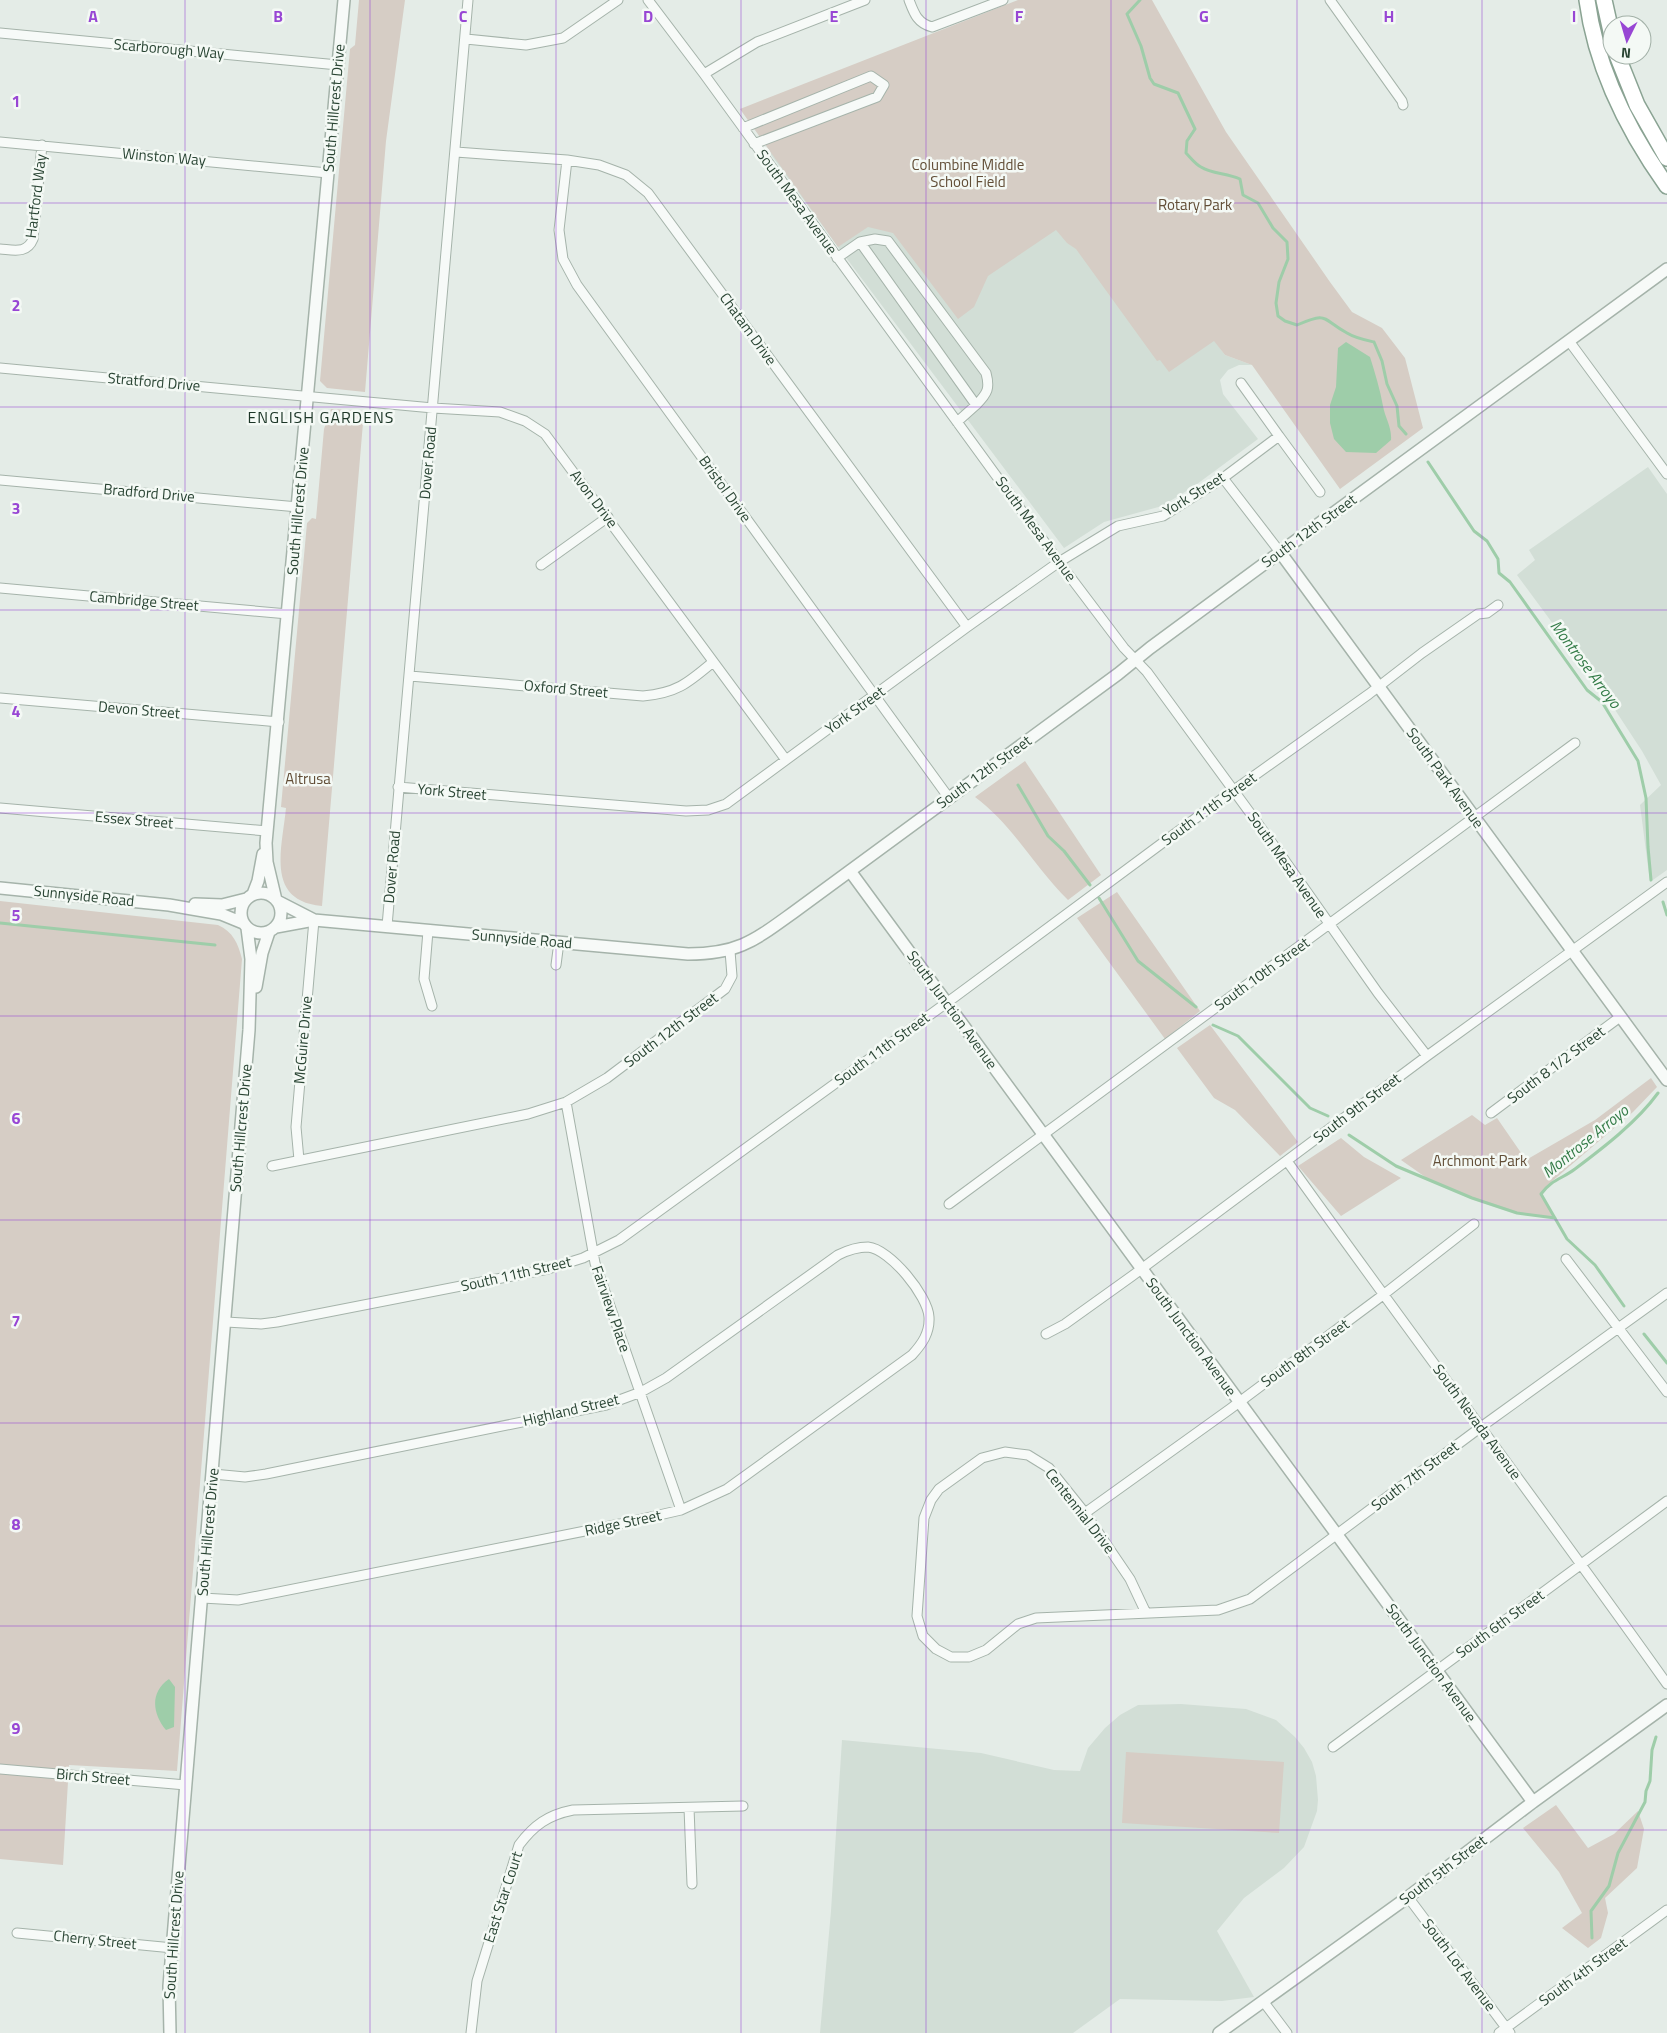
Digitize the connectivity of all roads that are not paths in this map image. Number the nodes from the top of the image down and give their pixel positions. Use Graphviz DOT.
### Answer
graph roads {
  1 [pos="344,0"];
  2 [pos="468,0"];
  3 [pos="618,0"];
  4 [pos="648,0"];
  5 [pos="865,0"];
  6 [pos="909,0"];
  7 [pos="1002,0"];
  8 [pos="1330,0"];
  9 [pos="1587,0"];
  10 [pos="1604,0"];
  11 [pos="1607,15"];
  12 [pos="0,33"];
  13 [pos="466,39"];
  14 [pos="338,65"];
  15 [pos="1621,65"];
  16 [pos="704,74"];
  17 [pos="1403,105"];
  18 [pos="743,128"];
  19 [pos="0,142"];
  20 [pos="754,144"];
  21 [pos="42,145"];
  22 [pos="456,152"];
  23 [pos="1667,158"];
  24 [pos="567,160"];
  25 [pos="328,173"];
  26 [pos="1667,186"];
  27 [pos="860,242"];
  28 [pos="0,249"];
  29 [pos="838,258"];
  30 [pos="1667,270"];
  31 [pos="1569,341"];
  32 [pos="0,368"];
  33 [pos="1240,383"];
  34 [pos="308,395"];
  35 [pos="976,405"];
  36 [pos="433,408"];
  37 [pos="957,422"];
  38 [pos="1279,436"];
  39 [pos="1667,474"];
  40 [pos="1223,478"];
  41 [pos="0,480"];
  42 [pos="1320,492"];
  43 [pos="298,507"];
  44 [pos="608,517"];
  45 [pos="1280,552"];
  46 [pos="1059,562"];
  47 [pos="541,565"];
  48 [pos="0,588"];
  49 [pos="1498,605"];
  50 [pos="288,614"];
  51 [pos="967,628"];
  52 [pos="1136,660"];
  53 [pos="713,662"];
  54 [pos="410,676"];
  55 [pos="1378,686"];
  56 [pos="875,695"];
  57 [pos="0,698"];
  58 [pos="279,722"];
  59 [pos="1575,743"];
  60 [pos="786,760"];
  61 [pos="398,788"];
  62 [pos="1234,790"];
  63 [pos="949,798"];
  64 [pos="0,808"];
  65 [pos="1474,818"];
  66 [pos="267,837"];
  67 [pos="850,871"];
  68 [pos="1667,882"];
  69 [pos="0,888"];
  70 [pos="250,897"];
  71 [pos="277,900"];
  72 [pos="169,905"];
  73 [pos="314,920"];
  74 [pos="245,925"];
  75 [pos="1329,925"];
  76 [pos="386,926"];
  77 [pos="273,929"];
  78 [pos="428,930"];
  79 [pos="559,942"];
  80 [pos="730,951"];
  81 [pos="1572,951"];
  82 [pos="556,965"];
  83 [pos="946,1003"];
  84 [pos="432,1006"];
  85 [pos="1620,1017"];
  86 [pos="250,1030"];
  87 [pos="1426,1056"];
  88 [pos="1667,1080"];
  89 [pos="566,1102"];
  90 [pos="1491,1113"];
  91 [pos="1044,1134"];
  92 [pos="298,1160"];
  93 [pos="1286,1160"];
  94 [pos="272,1166"];
  95 [pos="949,1204"];
  96 [pos="1474,1224"];
  97 [pos="593,1253"];
  98 [pos="1566,1259"];
  99 [pos="1142,1269"];
  100 [pos="908,1276"];
  101 [pos="1667,1292"];
  102 [pos="1383,1295"];
  103 [pos="226,1322"];
  104 [pos="1618,1328"];
  105 [pos="1046,1334"];
  106 [pos="641,1392"];
  107 [pos="1667,1392"];
  108 [pos="1239,1402"];
  109 [pos="1481,1427"];
  110 [pos="213,1474"];
  111 [pos="1667,1501"];
  112 [pos="681,1510"];
  113 [pos="1084,1513"];
  114 [pos="1336,1534"];
  115 [pos="1582,1564"];
  116 [pos="202,1598"];
  117 [pos="1146,1613"];
  118 [pos="1437,1670"];
  119 [pos="1667,1684"];
  120 [pos="1667,1705"];
  121 [pos="1333,1747"];
  122 [pos="0,1769"];
  123 [pos="186,1785"];
  124 [pos="1533,1802"];
  125 [pos="743,1806"];
  126 [pos="689,1808"];
  127 [pos="692,1884"];
  128 [pos="1408,1897"];
  129 [pos="1667,1910"];
  130 [pos="17,1932"];
  131 [pos="172,1948"];
  132 [pos="1263,2001"];
  133 [pos="1505,2031"];
  134 [pos="170,2033"];
  135 [pos="471,2033"];
  136 [pos="1219,2033"];
  137 [pos="1287,2033"];
  1 -- 14 [label="street, South Hillcrest Drive"];
  2 -- 13 [label="street, Dover Road"];
  3 -- 13 [label="street"];
  4 -- 16 [label="street, South Mesa Avenue"];
  5 -- 16 [label="street"];
  6 -- 7 [label="street"];
  8 -- 17 [label="street"];
  9 -- 26 [label="highway"];
  10 -- 11 [label="highway"];
  12 -- 14 [label="street, Scarborough Way"];
  13 -- 22 [label="street, Dover Road"];
  14 -- 25 [label="street, South Hillcrest Drive"];
  15 -- 23 [label="highway"];
  16 -- 18 [label="street, South Mesa Avenue"];
  18 -- 20 [label="street, South Mesa Avenue"];
  18 -- 20 [label="street"];
  19 -- 21 [label="street, Winston Way"];
  20 -- 29 [label="street, South Mesa Avenue"];
  21 -- 25 [label="street, Winston Way"];
  21 -- 28 [label="street, Hartford Way"];
  22 -- 24 [label="street, Chatam Drive"];
  22 -- 36 [label="street, Dover Road"];
  24 -- 51 [label="street, Chatam Drive"];
  24 -- 56 [label="street, Bristol Drive"];
  25 -- 34 [label="street, South Hillcrest Drive"];
  27 -- 29 [label="street"];
  27 -- 35 [label="street"];
  27 -- 35 [label="street"];
  29 -- 37 [label="street, South Mesa Avenue"];
  30 -- 31 [label="street, South 12th Street"];
  31 -- 39 [label="street"];
  31 -- 45 [label="street, South 12th Street"];
  32 -- 34 [label="street, Stratford Drive"];
  33 -- 38 [label="street"];
  34 -- 36 [label="street, Avon Drive"];
  34 -- 43 [label="street, South Hillcrest Drive"];
  35 -- 37 [label="street"];
  36 -- 44 [label="street, Avon Drive"];
  36 -- 54 [label="street, Dover Road"];
  37 -- 46 [label="street, South Mesa Avenue"];
  38 -- 40 [label="street, York Street"];
  38 -- 42 [label="street"];
  40 -- 45 [label="street, South Park Avenue"];
  40 -- 46 [label="street, York Street"];
  41 -- 43 [label="street, Bradford Drive"];
  43 -- 50 [label="street, South Hillcrest Drive"];
  44 -- 47 [label="street"];
  44 -- 53 [label="street, Avon Drive"];
  45 -- 52 [label="street, South 12th Street"];
  45 -- 55 [label="street, South Park Avenue"];
  46 -- 51 [label="street, York Street"];
  46 -- 52 [label="street, South Mesa Avenue"];
  48 -- 50 [label="street, Cambridge Street"];
  49 -- 55 [label="street, South 11th Street"];
  50 -- 58 [label="street, South Hillcrest Drive"];
  51 -- 56 [label="street, York Street"];
  52 -- 62 [label="street, South Mesa Avenue"];
  52 -- 63 [label="street, South 12th Street"];
  53 -- 54 [label="street, Oxford Street"];
  53 -- 60 [label="street, Avon Drive"];
  54 -- 61 [label="street, Dover Road"];
  55 -- 62 [label="street, South 11th Street"];
  55 -- 65 [label="street, South Park Avenue"];
  56 -- 60 [label="street, York Street"];
  56 -- 63 [label="street, Bristol Drive"];
  57 -- 58 [label="street, Devon Street"];
  58 -- 66 [label="street, South Hillcrest Drive"];
  59 -- 65 [label="street, South 10th Street"];
  60 -- 61 [label="street, York Street"];
  61 -- 76 [label="street, Dover Road"];
  62 -- 75 [label="street, South Mesa Avenue"];
  62 -- 83 [label="street, South 11th Street"];
  63 -- 67 [label="street, South 12th Street"];
  64 -- 66 [label="street, Essex Street"];
  65 -- 75 [label="street, South 10th Street"];
  65 -- 81 [label="street, South Park Avenue"];
  66 -- 70 [label="street"];
  66 -- 71 [label="street"];
  67 -- 80 [label="street, South 12th Street"];
  67 -- 83 [label="street, South Junction Avenue"];
  68 -- 81 [label="street, South 9th Street"];
  69 -- 72 [label="street, Sunnyside Road"];
  70 -- 71 [label="street"];
  70 -- 72 [label="street, Sunnyside Road"];
  70 -- 74 [label="street"];
  71 -- 73 [label="street, Sunnyside Road"];
  71 -- 77 [label="street"];
  72 -- 74 [label="street, Sunnyside Road"];
  73 -- 76 [label="street, Sunnyside Road"];
  73 -- 77 [label="street, Sunnyside Road"];
  73 -- 92 [label="street, McGuire Drive"];
  74 -- 77 [label="street"];
  74 -- 86 [label="street"];
  75 -- 87 [label="street, South Mesa Avenue"];
  75 -- 91 [label="street, South 10th Street"];
  76 -- 78 [label="street, Sunnyside Road"];
  77 -- 86 [label="street"];
  78 -- 79 [label="street, Sunnyside Road"];
  78 -- 84 [label="street"];
  79 -- 80 [label="street, Sunnyside Road"];
  79 -- 82 [label="street"];
  80 -- 89 [label="street, South 12th Street"];
  81 -- 85 [label="street, South Park Avenue"];
  81 -- 87 [label="street, South 9th Street"];
  83 -- 91 [label="street, South Junction Avenue"];
  83 -- 97 [label="street, South 11th Street"];
  85 -- 88 [label="street, South Park Avenue"];
  85 -- 90 [label="street, South 8 1/2 Street"];
  86 -- 103 [label="street, South Hillcrest Drive"];
  87 -- 93 [label="street, South 9th Street"];
  89 -- 92 [label="street, South 12th Street"];
  89 -- 97 [label="street, Fairview Place"];
  91 -- 95 [label="street, South 10th Street"];
  91 -- 99 [label="street, South Junction Avenue"];
  92 -- 94 [label="street, South 12th Street"];
  93 -- 99 [label="street, South 9th Street"];
  93 -- 102 [label="street, South Nevada Avenue"];
  96 -- 102 [label="street, South 8th Street"];
  97 -- 103 [label="street, South 11th Street"];
  97 -- 106 [label="street, Fairview Place"];
  98 -- 104 [label="street"];
  99 -- 105 [label="street, South 9th Street"];
  99 -- 108 [label="street, South Junction Avenue"];
  100 -- 106 [label="street, Highland Street"];
  100 -- 112 [label="street, Ridge Street"];
  101 -- 104 [label="street, South 7th Street"];
  102 -- 108 [label="street, South 8th Street"];
  102 -- 109 [label="street, South Nevada Avenue"];
  103 -- 110 [label="street, South Hillcrest Drive"];
  104 -- 107 [label="street"];
  104 -- 109 [label="street, South 7th Street"];
  106 -- 110 [label="street, Highland Street"];
  106 -- 112 [label="street, Fairview Place"];
  108 -- 113 [label="street, South 8th Street"];
  108 -- 114 [label="street, South Junction Avenue"];
  109 -- 114 [label="street, South 7th Street"];
  109 -- 115 [label="street, South Nevada Avenue"];
  110 -- 116 [label="street, South Hillcrest Drive"];
  111 -- 115 [label="street, South 6th Street"];
  112 -- 116 [label="street, Ridge Street"];
  113 -- 117 [label="street, Centennial Drive"];
  113 -- 117 [label="street, Centennial Drive"];
  114 -- 117 [label="street, South 7th Street"];
  114 -- 118 [label="street, South Junction Avenue"];
  115 -- 118 [label="street, South 6th Street"];
  115 -- 119 [label="street, South Nevada Avenue"];
  116 -- 123 [label="street, South Hillcrest Drive"];
  118 -- 121 [label="street, South 6th Street"];
  118 -- 124 [label="street, South Junction Avenue"];
  120 -- 124 [label="street, South 5th Street"];
  122 -- 123 [label="street, Birch Street"];
  123 -- 131 [label="street, South Hillcrest Drive"];
  124 -- 128 [label="street, South 5th Street"];
  125 -- 126 [label="street, East Star Court"];
  126 -- 127 [label="street"];
  126 -- 135 [label="street, East Star Court"];
  128 -- 132 [label="street, South 5th Street"];
  128 -- 133 [label="street, South Lot Avenue"];
  129 -- 133 [label="street, South 4th Street"];
  130 -- 131 [label="street, Cherry Street"];
  131 -- 134 [label="street, South Hillcrest Drive"];
  132 -- 136 [label="street, South 5th Street"];
  132 -- 137 [label="street"];
}
